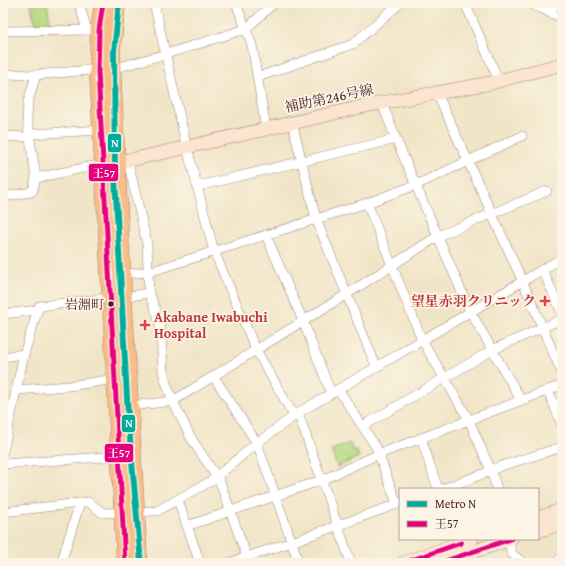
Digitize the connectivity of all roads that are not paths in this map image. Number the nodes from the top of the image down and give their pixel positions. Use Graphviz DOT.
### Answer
graph roads {
  1 [pos="79,3"];
  2 [pos="103,3"];
  3 [pos="117,3"];
  4 [pos="154,3"];
  5 [pos="236,3"];
  6 [pos="274,3"];
  7 [pos="400,3"];
  8 [pos="465,3"];
  9 [pos="529,3"];
  10 [pos="555,3"];
  11 [pos="550,12"];
  12 [pos="562,18"];
  13 [pos="246,29"];
  14 [pos="3,30"];
  15 [pos="93,30"];
  16 [pos="166,54"];
  17 [pos="562,64"];
  18 [pos="105,70"];
  19 [pos="3,74"];
  20 [pos="36,75"];
  21 [pos="258,77"];
  22 [pos="499,80"];
  23 [pos="438,93"];
  24 [pos="382,103"];
  25 [pos="292,122"];
  26 [pos="266,129"];
  27 [pos="101,130"];
  28 [pos="30,134"];
  29 [pos="3,136"];
  30 [pos="522,136"];
  31 [pos="396,139"];
  32 [pos="187,147"];
  33 [pos="467,160"];
  34 [pos="301,161"];
  35 [pos="116,162"];
  36 [pos="36,178"];
  37 [pos="416,185"];
  38 [pos="198,186"];
  39 [pos="547,191"];
  40 [pos="3,197"];
  41 [pos="367,203"];
  42 [pos="492,213"];
  43 [pos="316,219"];
  44 [pos="266,235"];
  45 [pos="438,236"];
  46 [pos="214,251"];
  47 [pos="562,258"];
  48 [pos="392,265"];
  49 [pos="542,269"];
  50 [pos="149,272"];
  51 [pos="122,274"];
  52 [pos="522,280"];
  53 [pos="149,293"];
  54 [pos="347,294"];
  55 [pos="117,298"];
  56 [pos="38,310"];
  57 [pos="470,311"];
  58 [pos="562,313"];
  59 [pos="3,314"];
  60 [pos="562,319"];
  61 [pos="303,321"];
  62 [pos="542,327"];
  63 [pos="422,340"];
  64 [pos="256,350"];
  65 [pos="492,350"];
  66 [pos="24,354"];
  67 [pos="3,357"];
  68 [pos="376,366"];
  69 [pos="562,373"];
  70 [pos="214,377"];
  71 [pos="444,378"];
  72 [pos="115,379"];
  73 [pos="562,385"];
  74 [pos="16,390"];
  75 [pos="548,390"];
  76 [pos="335,391"];
  77 [pos="522,400"];
  78 [pos="173,401"];
  79 [pos="130,406"];
  80 [pos="296,415"];
  81 [pos="469,420"];
  82 [pos="562,425"];
  83 [pos="363,426"];
  84 [pos="421,438"];
  85 [pos="257,443"];
  86 [pos="562,447"];
  87 [pos="3,451"];
  88 [pos="379,454"];
  89 [pos="120,456"];
  90 [pos="3,464"];
  91 [pos="491,471"];
  92 [pos="217,475"];
  93 [pos="322,480"];
  94 [pos="438,488"];
  95 [pos="445,488"];
  96 [pos="497,488"];
  97 [pos="276,495"];
  98 [pos="178,500"];
  99 [pos="80,503"];
  100 [pos="398,504"];
  101 [pos="562,510"];
  102 [pos="231,511"];
  103 [pos="3,512"];
  104 [pos="130,513"];
  105 [pos="539,518"];
  106 [pos="562,523"];
  107 [pos="338,525"];
  108 [pos="187,526"];
  109 [pos="539,531"];
  110 [pos="469,540"];
  111 [pos="509,540"];
  112 [pos="292,542"];
  113 [pos="562,556"];
  114 [pos="248,560"];
  115 [pos="61,563"];
  116 [pos="125,563"];
  117 [pos="139,563"];
  118 [pos="200,563"];
  119 [pos="229,563"];
  120 [pos="300,563"];
  121 [pos="351,563"];
  122 [pos="403,563"];
  123 [pos="441,563"];
  124 [pos="524,563"];
  125 [pos="557,563"];
  1 -- 15 [label="street"];
  2 -- 15 [label="highway"];
  3 -- 18 [label="highway"];
  4 -- 16 [label="street"];
  5 -- 13 [label="street"];
  6 -- 13 [label="street"];
  7 -- 21 [label="street"];
  8 -- 22 [label="street"];
  9 -- 11 [label="street"];
  10 -- 11 [label="street"];
  11 -- 12 [label="street"];
  13 -- 16 [label="street"];
  13 -- 21 [label="street"];
  14 -- 15 [label="street"];
  15 -- 18 [label="highway"];
  16 -- 18 [label="street"];
  16 -- 32 [label="street"];
  17 -- 22 [label="street, 補助第246号線"];
  18 -- 20 [label="street"];
  18 -- 27 [label="highway"];
  18 -- 35 [label="highway"];
  19 -- 20 [label="street"];
  20 -- 28 [label="street"];
  21 -- 26 [label="street"];
  22 -- 23 [label="street, 補助第246号線"];
  23 -- 24 [label="street, 補助第246号線"];
  23 -- 33 [label="street"];
  24 -- 25 [label="street, 補助第246号線"];
  24 -- 31 [label="street"];
  25 -- 26 [label="street, 補助第246号線"];
  25 -- 34 [label="street"];
  26 -- 32 [label="street, 補助第246号線"];
  27 -- 28 [label="street"];
  27 -- 35 [label="highway"];
  28 -- 29 [label="street"];
  28 -- 36 [label="street"];
  30 -- 33 [label="street"];
  31 -- 34 [label="street"];
  31 -- 37 [label="street"];
  32 -- 35 [label="street, 補助第246号線"];
  32 -- 38 [label="street"];
  33 -- 37 [label="street"];
  33 -- 42 [label="street"];
  34 -- 38 [label="street"];
  34 -- 43 [label="street"];
  35 -- 36 [label="street"];
  35 -- 50 [label="street"];
  35 -- 51 [label="highway"];
  35 -- 55 [label="highway"];
  36 -- 40 [label="street"];
  37 -- 41 [label="street"];
  37 -- 45 [label="street"];
  38 -- 46 [label="street"];
  39 -- 42 [label="street"];
  41 -- 43 [label="street"];
  41 -- 48 [label="street"];
  42 -- 45 [label="street"];
  42 -- 52 [label="street"];
  43 -- 44 [label="street"];
  43 -- 54 [label="street"];
  44 -- 46 [label="street"];
  44 -- 61 [label="street"];
  45 -- 48 [label="street"];
  45 -- 57 [label="street"];
  46 -- 50 [label="street"];
  46 -- 64 [label="street"];
  47 -- 49 [label="street"];
  48 -- 54 [label="street"];
  48 -- 63 [label="street"];
  49 -- 52 [label="street"];
  49 -- 58 [label="street"];
  50 -- 51 [label="street"];
  50 -- 53 [label="street"];
  51 -- 55 [label="highway"];
  52 -- 57 [label="street"];
  52 -- 62 [label="street"];
  53 -- 55 [label="street"];
  53 -- 78 [label="street"];
  54 -- 61 [label="street"];
  54 -- 68 [label="street"];
  55 -- 56 [label="street"];
  55 -- 72 [label="highway"];
  55 -- 79 [label="highway"];
  56 -- 59 [label="street"];
  56 -- 66 [label="street"];
  57 -- 63 [label="street"];
  57 -- 65 [label="street"];
  60 -- 62 [label="street"];
  61 -- 64 [label="street"];
  61 -- 76 [label="street"];
  62 -- 65 [label="street"];
  62 -- 69 [label="street"];
  63 -- 68 [label="street"];
  63 -- 71 [label="street"];
  64 -- 70 [label="street"];
  64 -- 80 [label="street"];
  65 -- 71 [label="street"];
  65 -- 77 [label="street"];
  66 -- 67 [label="street"];
  66 -- 74 [label="street"];
  68 -- 76 [label="street"];
  70 -- 78 [label="street"];
  70 -- 85 [label="street"];
  71 -- 81 [label="street"];
  71 -- 83 [label="street"];
  72 -- 74 [label="street"];
  72 -- 89 [label="highway"];
  73 -- 75 [label="street"];
  74 -- 87 [label="street"];
  75 -- 77 [label="street"];
  75 -- 82 [label="street"];
  76 -- 80 [label="street"];
  76 -- 83 [label="street"];
  77 -- 81 [label="street"];
  78 -- 79 [label="street"];
  78 -- 92 [label="street"];
  79 -- 104 [label="highway"];
  80 -- 85 [label="street"];
  80 -- 93 [label="street"];
  81 -- 84 [label="street"];
  81 -- 91 [label="street"];
  83 -- 88 [label="street"];
  84 -- 88 [label="street"];
  84 -- 94 [label="street"];
  85 -- 92 [label="street"];
  85 -- 97 [label="street"];
  86 -- 91 [label="street"];
  88 -- 93 [label="street"];
  88 -- 100 [label="street"];
  89 -- 90 [label="street"];
  89 -- 104 [label="highway"];
  91 -- 95 [label="street"];
  91 -- 96 [label="street"];
  92 -- 98 [label="street"];
  92 -- 102 [label="street"];
  93 -- 97 [label="street"];
  93 -- 107 [label="street"];
  97 -- 102 [label="street"];
  97 -- 112 [label="street"];
  98 -- 104 [label="street"];
  98 -- 108 [label="street"];
  99 -- 103 [label="street"];
  99 -- 104 [label="street"];
  99 -- 115 [label="street"];
  100 -- 107 [label="street"];
  101 -- 105 [label="street"];
  102 -- 108 [label="street"];
  102 -- 114 [label="street"];
  104 -- 116 [label="highway"];
  104 -- 117 [label="highway"];
  106 -- 109 [label="street"];
  107 -- 112 [label="street"];
  107 -- 121 [label="street"];
  108 -- 118 [label="street"];
  110 -- 122 [label="street"];
  111 -- 123 [label="street"];
  111 -- 124 [label="street"];
  112 -- 114 [label="street"];
  112 -- 120 [label="street"];
  113 -- 125 [label="street"];
  114 -- 119 [label="street"];
}
